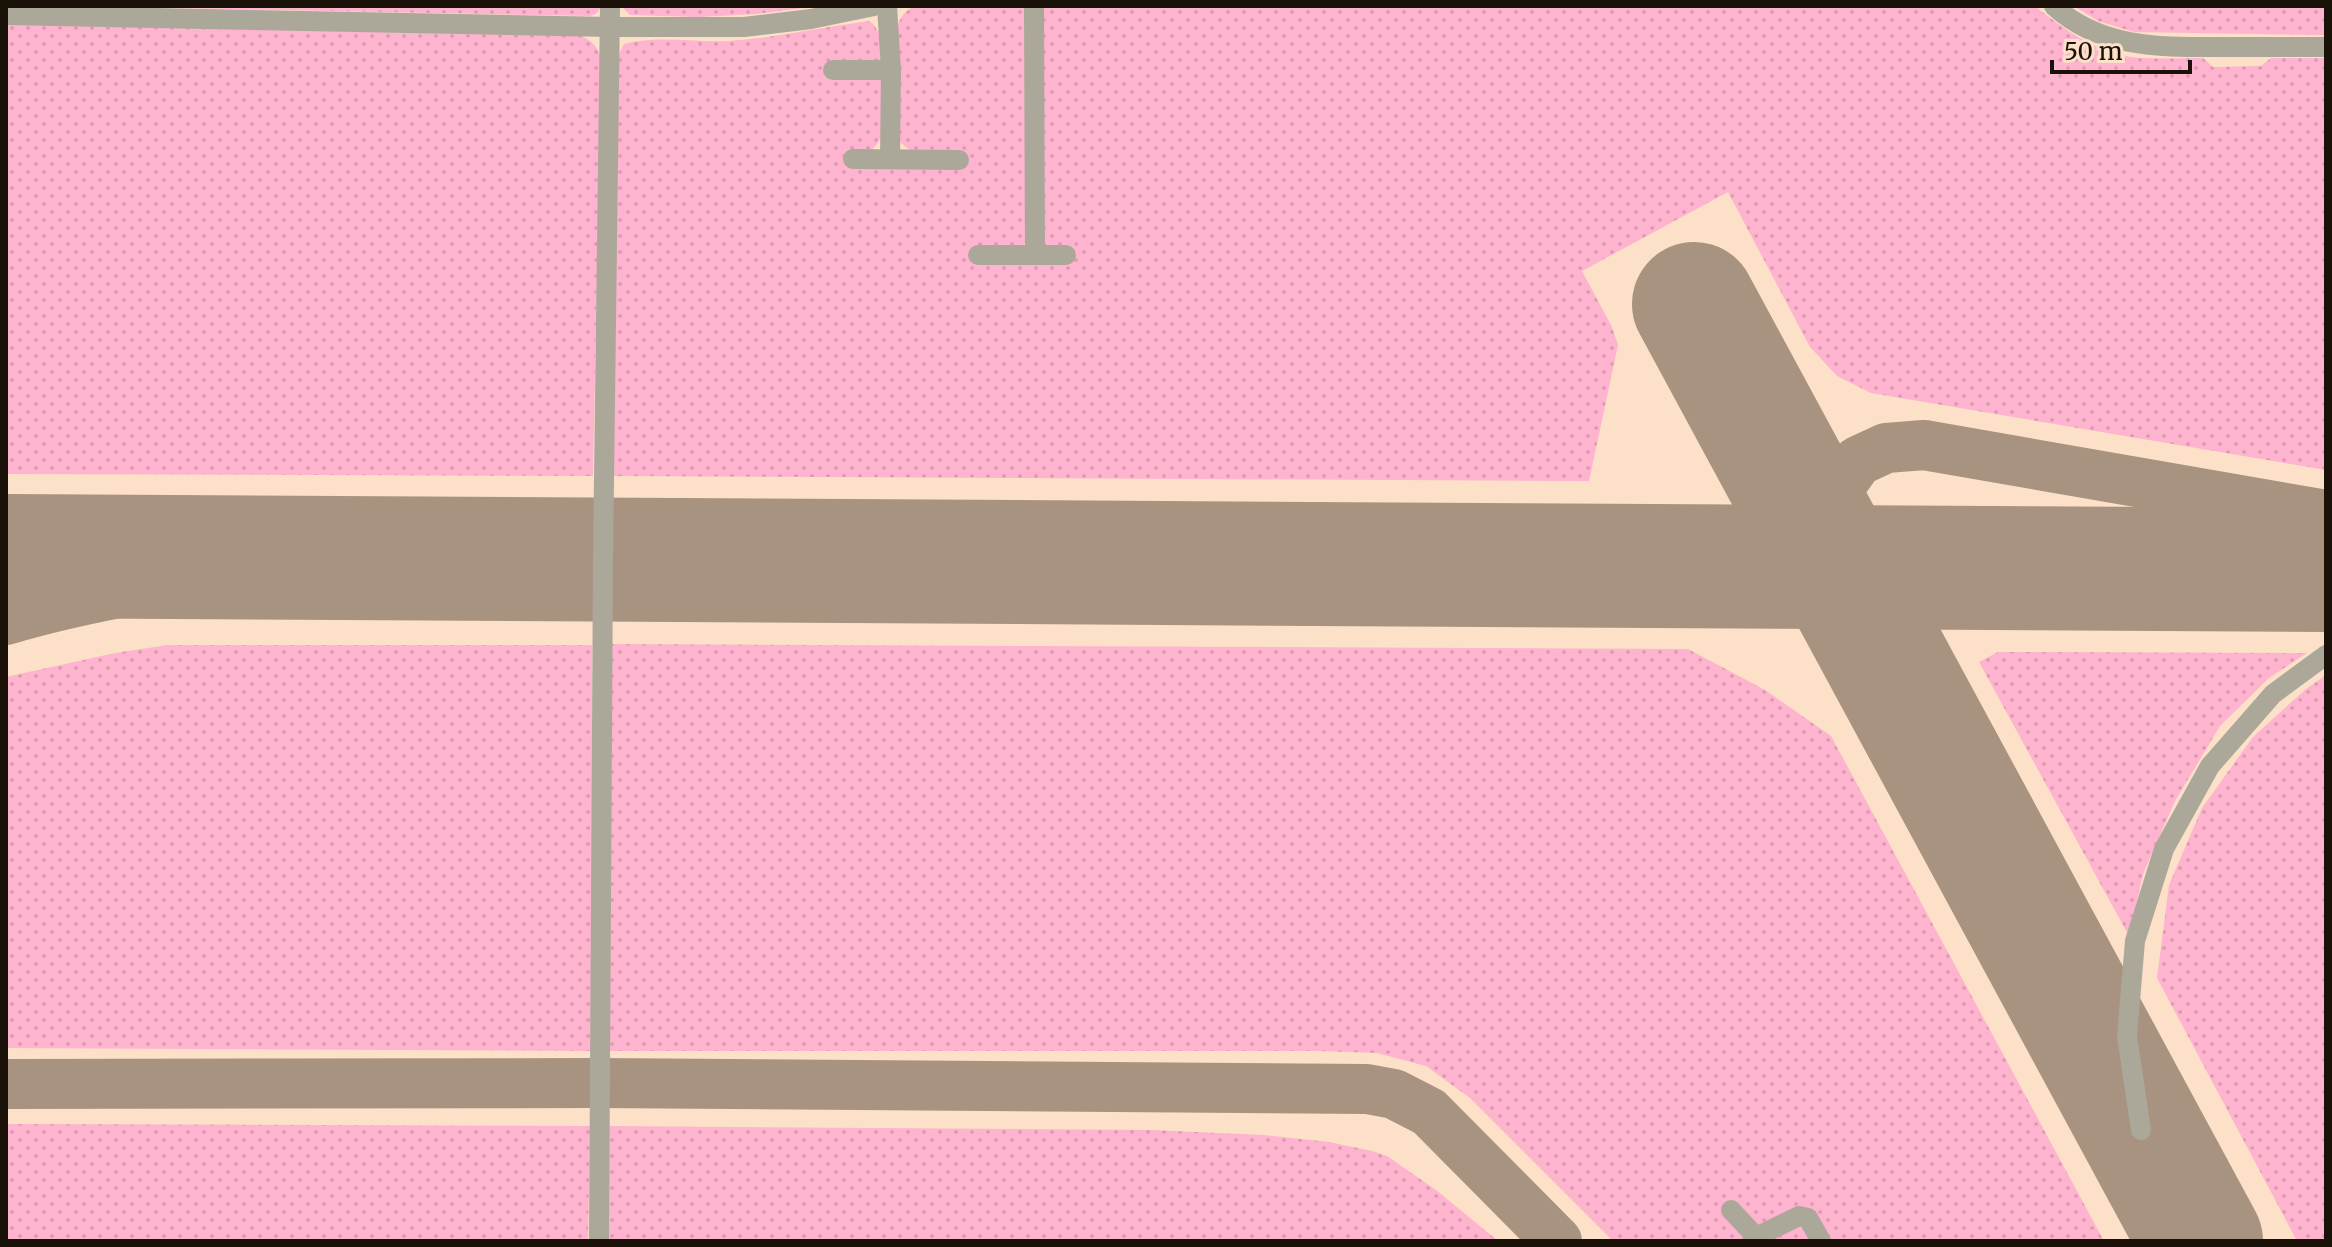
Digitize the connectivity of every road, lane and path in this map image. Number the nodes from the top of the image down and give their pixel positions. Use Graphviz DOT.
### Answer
graph roads {
  1 [pos="874,6"];
  2 [pos="887,6"];
  3 [pos="1034,6"];
  4 [pos="2054,6"];
  5 [pos="6,15"];
  6 [pos="610,16"];
  7 [pos="2326,47"];
  8 [pos="833,70"];
  9 [pos="891,70"];
  10 [pos="853,159"];
  11 [pos="890,159"];
  12 [pos="959,160"];
  13 [pos="978,255"];
  14 [pos="1035,255"];
  15 [pos="1066,255"];
  16 [pos="2326,655"];
  17 [pos="2141,1130"];
  18 [pos="1731,1210"];
  19 [pos="1756,1240"];
  20 [pos="599,1241"];
  21 [pos="1821,1241"];
  1 -- 6 [label="lane"];
  2 -- 9 [label="lane"];
  3 -- 14 [label="lane"];
  4 -- 7 [label="lane"];
  5 -- 6 [label="lane"];
  6 -- 20 [label="lane"];
  8 -- 9 [label="lane"];
  9 -- 11 [label="lane"];
  10 -- 11 [label="lane"];
  11 -- 12 [label="lane"];
  13 -- 14 [label="lane"];
  14 -- 15 [label="lane"];
  16 -- 17 [label="lane"];
  18 -- 19 [label="lane"];
  19 -- 21 [label="lane"];
}
